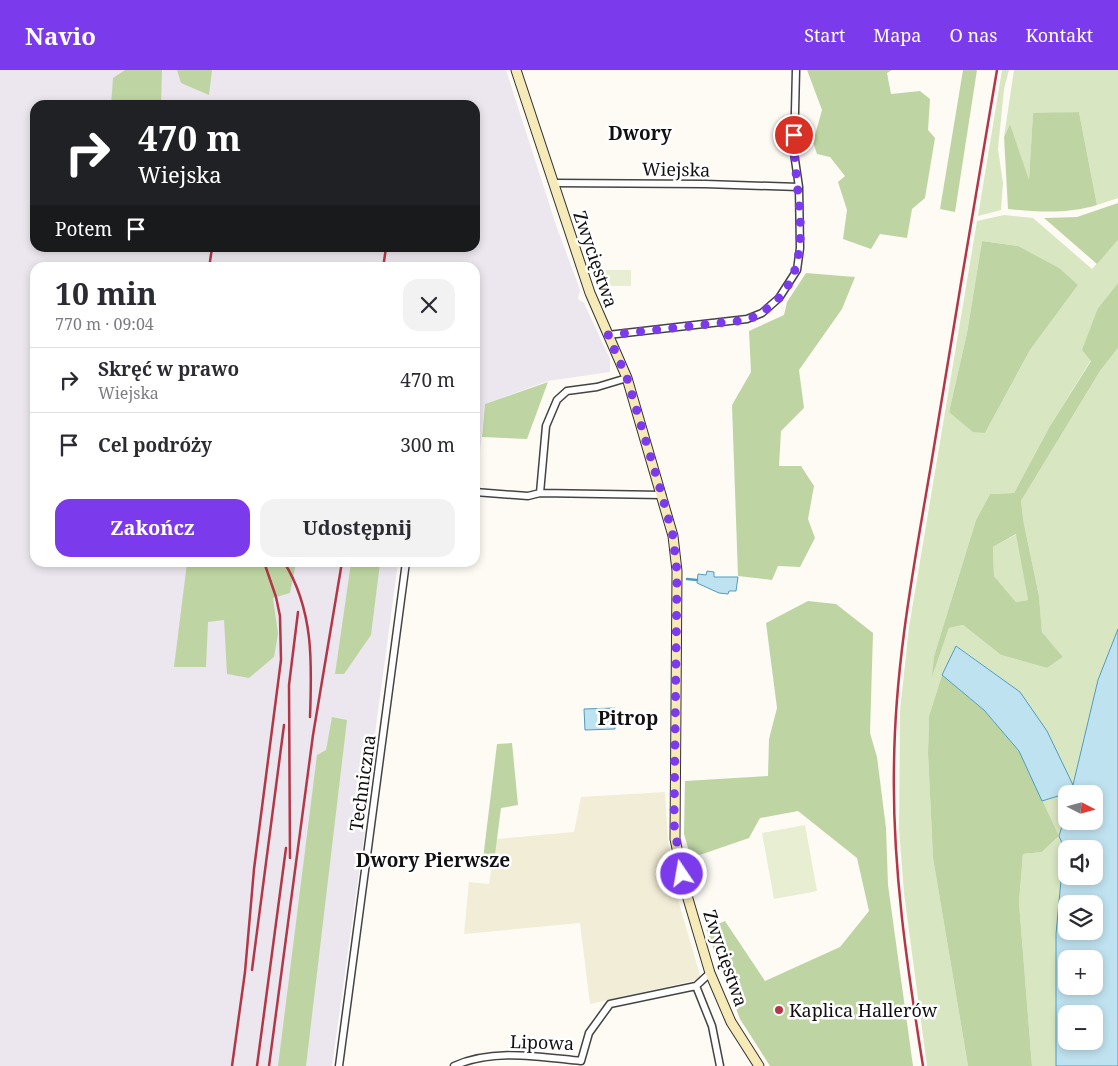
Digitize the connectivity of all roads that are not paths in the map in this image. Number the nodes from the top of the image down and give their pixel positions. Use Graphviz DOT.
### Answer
graph roads {
  1 [pos="516,70"];
  2 [pos="796,70"];
  3 [pos="553,183"];
  4 [pos="799,187"];
  5 [pos="608,335"];
  6 [pos="627,378"];
  7 [pos="480,492"];
  8 [pos="540,493"];
  9 [pos="662,495"];
  10 [pos="405,567"];
  11 [pos="710,973"];
  12 [pos="696,986"];
  13 [pos="339,1066"];
  14 [pos="454,1066"];
  15 [pos="720,1066"];
  16 [pos="759,1066"];
  1 -- 3 [label="street, Zwycięstwa"];
  2 -- 4 [label="street"];
  3 -- 4 [label="street, Wiejska"];
  3 -- 5 [label="street, Zwycięstwa"];
  4 -- 5 [label="street"];
  5 -- 6 [label="street, Zwycięstwa"];
  6 -- 8 [label="street"];
  6 -- 9 [label="street, Zwycięstwa"];
  7 -- 8 [label="street"];
  8 -- 9 [label="street"];
  9 -- 11 [label="street, Zwycięstwa"];
  10 -- 13 [label="street, Techniczna"];
  11 -- 12 [label="street"];
  11 -- 16 [label="street, Zwycięstwa"];
  12 -- 14 [label="street, Lipowa"];
  12 -- 15 [label="street"];
}
